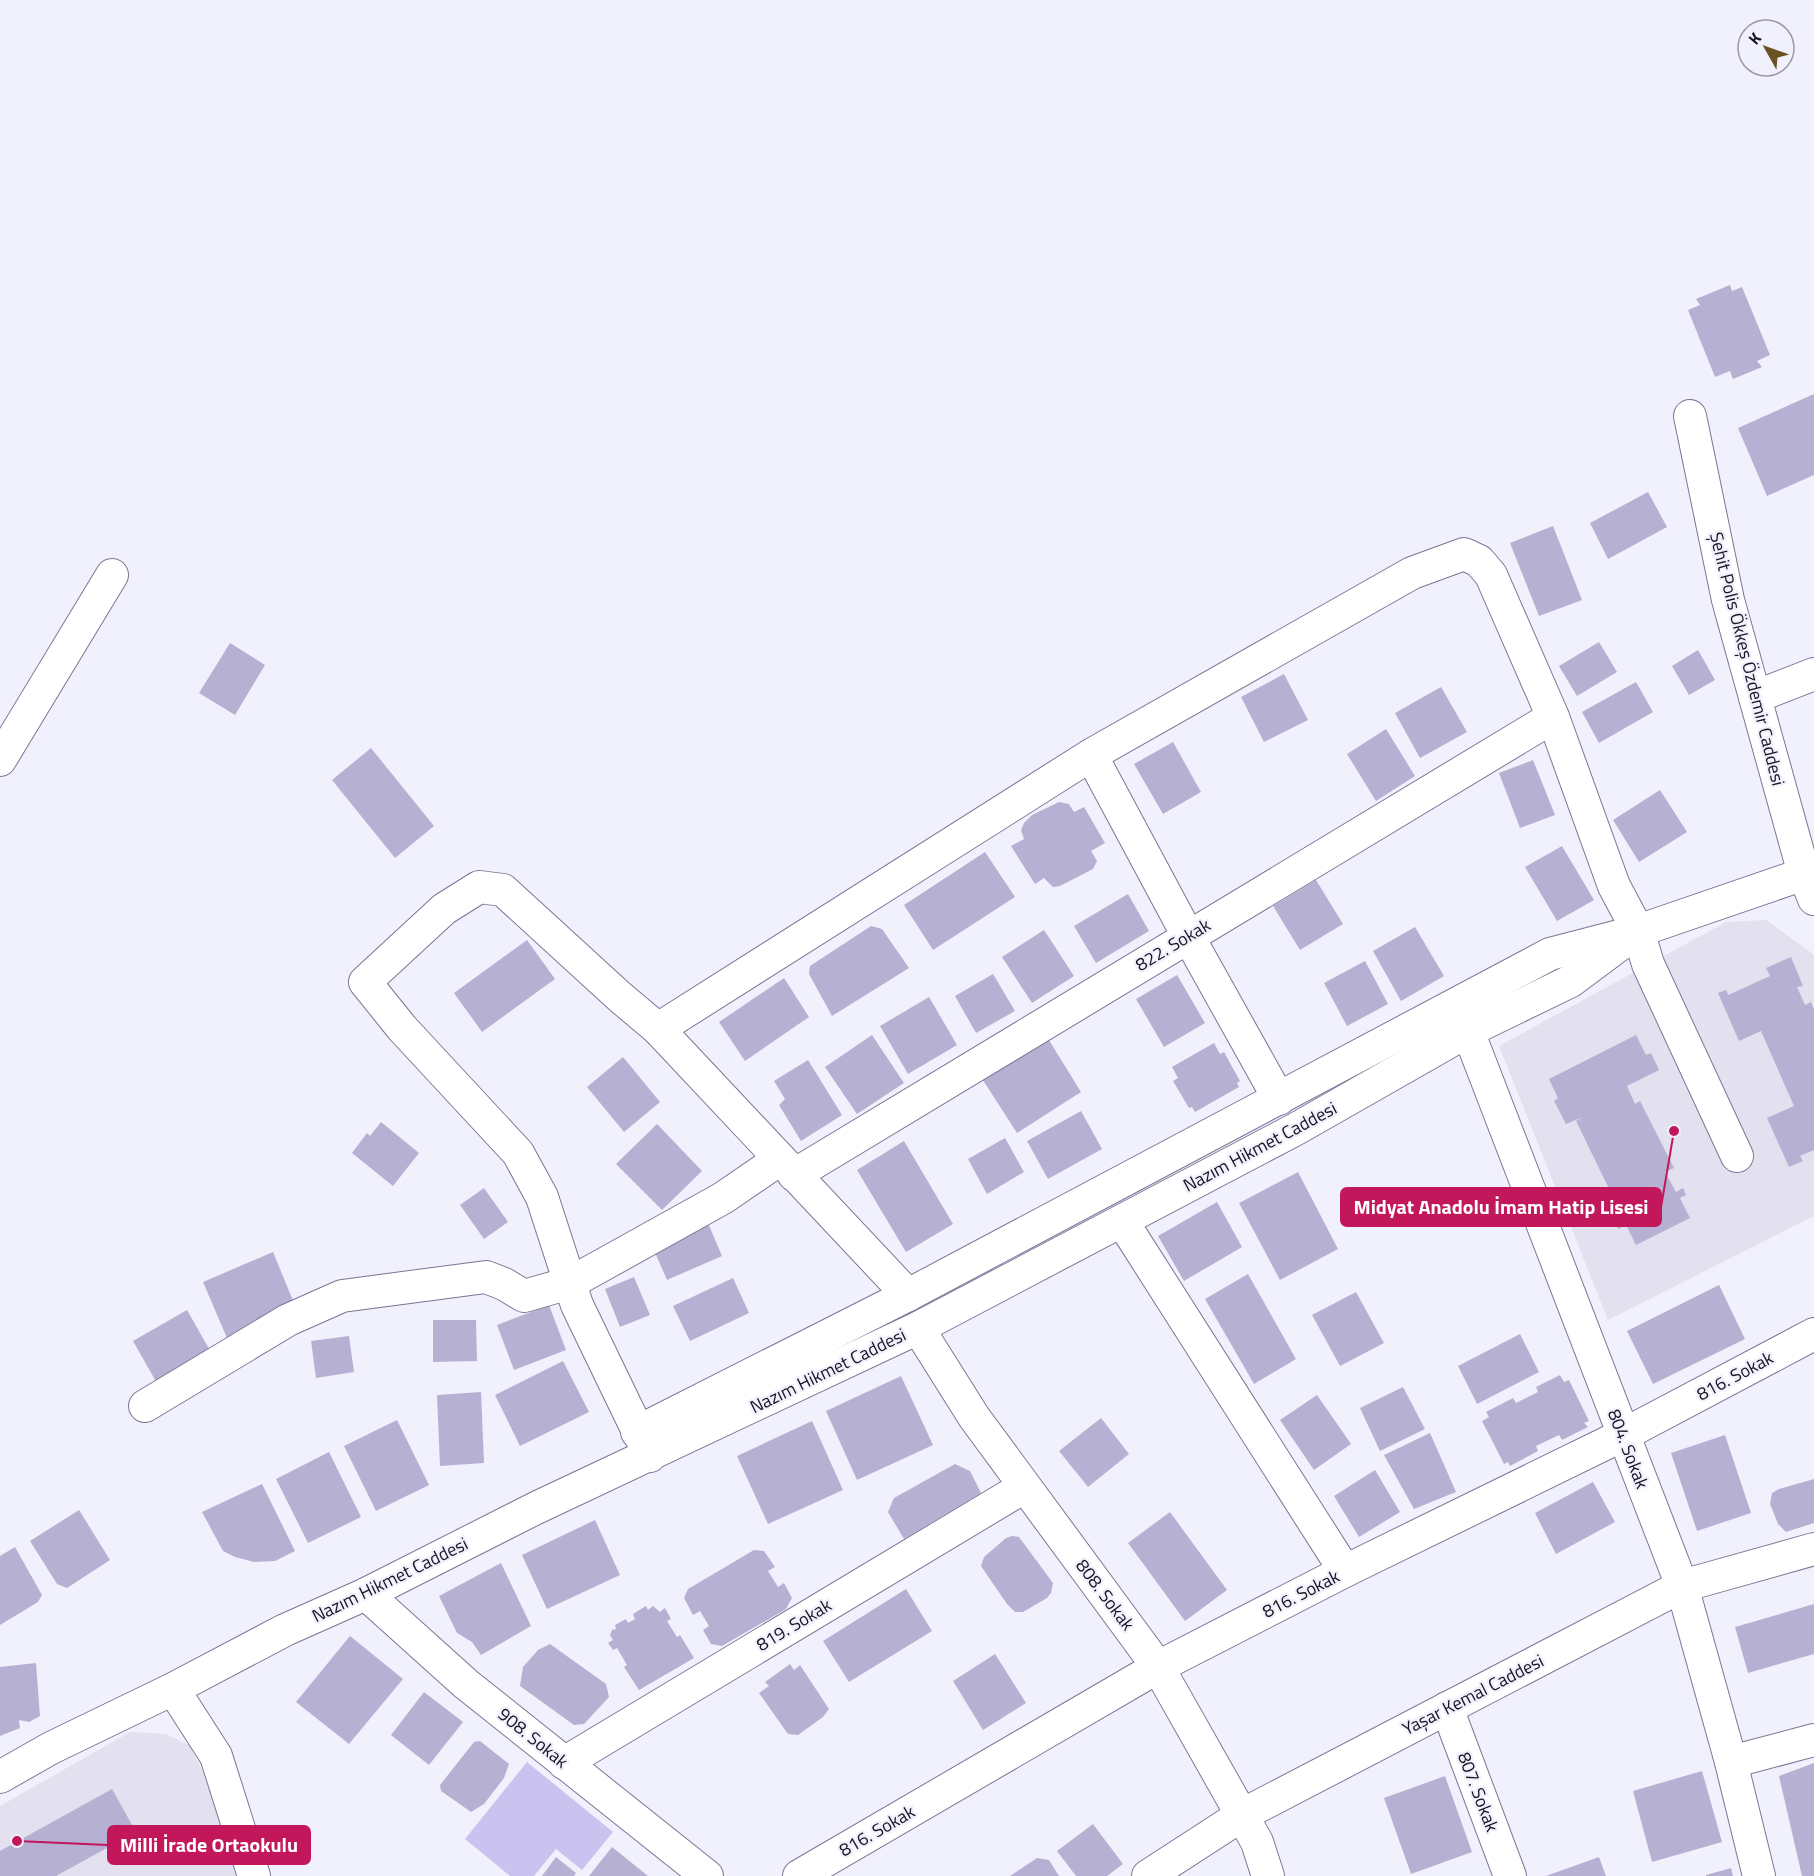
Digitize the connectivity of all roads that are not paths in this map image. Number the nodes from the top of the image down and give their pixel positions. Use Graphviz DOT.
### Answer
graph roads {
  1 [pos="1690,416"];
  2 [pos="112,574"];
  3 [pos="1814,674"];
  4 [pos="1755,697"];
  5 [pos="1553,717"];
  6 [pos="1091,755"];
  7 [pos="0,760"];
  8 [pos="1810,881"];
  9 [pos="1638,931"];
  10 [pos="1188,936"];
  11 [pos="658,1029"];
  12 [pos="1468,1031"];
  13 [pos="1279,1099"];
  14 [pos="1737,1156"];
  15 [pos="787,1167"];
  16 [pos="1122,1221"];
  17 [pos="570,1283"];
  18 [pos="908,1295"];
  19 [pos="918,1328"];
  20 [pos="1814,1334"];
  21 [pos="146,1406"];
  22 [pos="1623,1435"];
  23 [pos="643,1444"];
  24 [pos="1024,1487"];
  25 [pos="1814,1550"];
  26 [pos="1345,1571"];
  27 [pos="1682,1586"];
  28 [pos="366,1594"];
  29 [pos="1158,1667"];
  30 [pos="173,1689"];
  31 [pos="1447,1708"];
  32 [pos="1814,1740"];
  33 [pos="1731,1762"];
  34 [pos="564,1763"];
  35 [pos="0,1777"];
  36 [pos="1242,1815"];
  37 [pos="254,1876"];
  38 [pos="706,1876"];
  39 [pos="799,1876"];
  40 [pos="1148,1876"];
  41 [pos="1268,1876"];
  42 [pos="1510,1876"];
  43 [pos="1758,1876"];
  1 -- 4 [label="street, Şehit Polis Ökkeş Özdemir Caddesi"];
  2 -- 7 [label="street"];
  3 -- 4 [label="street"];
  4 -- 8 [label="street, Şehit Polis Ökkeş Özdemir Caddesi"];
  5 -- 6 [label="street"];
  5 -- 9 [label="street"];
  5 -- 10 [label="street, 822. Sokak"];
  6 -- 10 [label="street"];
  6 -- 11 [label="street"];
  8 -- 9 [label="street, Nazım Hikmet Caddesi"];
  9 -- 12 [label="street, Nazım Hikmet Caddesi"];
  9 -- 13 [label="street, Nazım Hikmet Caddesi"];
  9 -- 14 [label="street"];
  10 -- 13 [label="street"];
  10 -- 15 [label="street, 822. Sokak"];
  11 -- 15 [label="street"];
  11 -- 17 [label="street"];
  12 -- 16 [label="street, Nazım Hikmet Caddesi"];
  12 -- 22 [label="street, 804. Sokak"];
  13 -- 18 [label="street, Nazım Hikmet Caddesi"];
  15 -- 17 [label="street, 822. Sokak"];
  15 -- 18 [label="street"];
  16 -- 19 [label="street, Nazım Hikmet Caddesi"];
  16 -- 26 [label="street"];
  17 -- 21 [label="street, 822. Sokak"];
  17 -- 23 [label="street"];
  18 -- 23 [label="street, Nazım Hikmet Caddesi"];
  19 -- 23 [label="street, Nazım Hikmet Caddesi"];
  19 -- 24 [label="street, 808. Sokak"];
  20 -- 22 [label="street, 816. Sokak"];
  22 -- 26 [label="street, 816. Sokak"];
  22 -- 27 [label="street, 804. Sokak"];
  23 -- 28 [label="street, Nazım Hikmet Caddesi"];
  24 -- 29 [label="street, 808. Sokak"];
  24 -- 34 [label="street, 819. Sokak"];
  25 -- 27 [label="street, Yaşar Kemal Caddesi"];
  26 -- 29 [label="street, 816. Sokak"];
  27 -- 31 [label="street, Yaşar Kemal Caddesi"];
  27 -- 33 [label="street, 804. Sokak"];
  28 -- 30 [label="street, Nazım Hikmet Caddesi"];
  28 -- 34 [label="street, 908. Sokak"];
  29 -- 36 [label="street, 808. Sokak"];
  29 -- 39 [label="street, 816. Sokak"];
  30 -- 35 [label="street, Nazım Hikmet Caddesi"];
  30 -- 37 [label="street"];
  31 -- 36 [label="street, Yaşar Kemal Caddesi"];
  31 -- 42 [label="street, 807. Sokak"];
  32 -- 33 [label="street"];
  33 -- 43 [label="street, 804. Sokak"];
  34 -- 38 [label="street, 908. Sokak"];
  36 -- 40 [label="street, Yaşar Kemal Caddesi"];
  36 -- 41 [label="street, 808. Sokak"];
}
